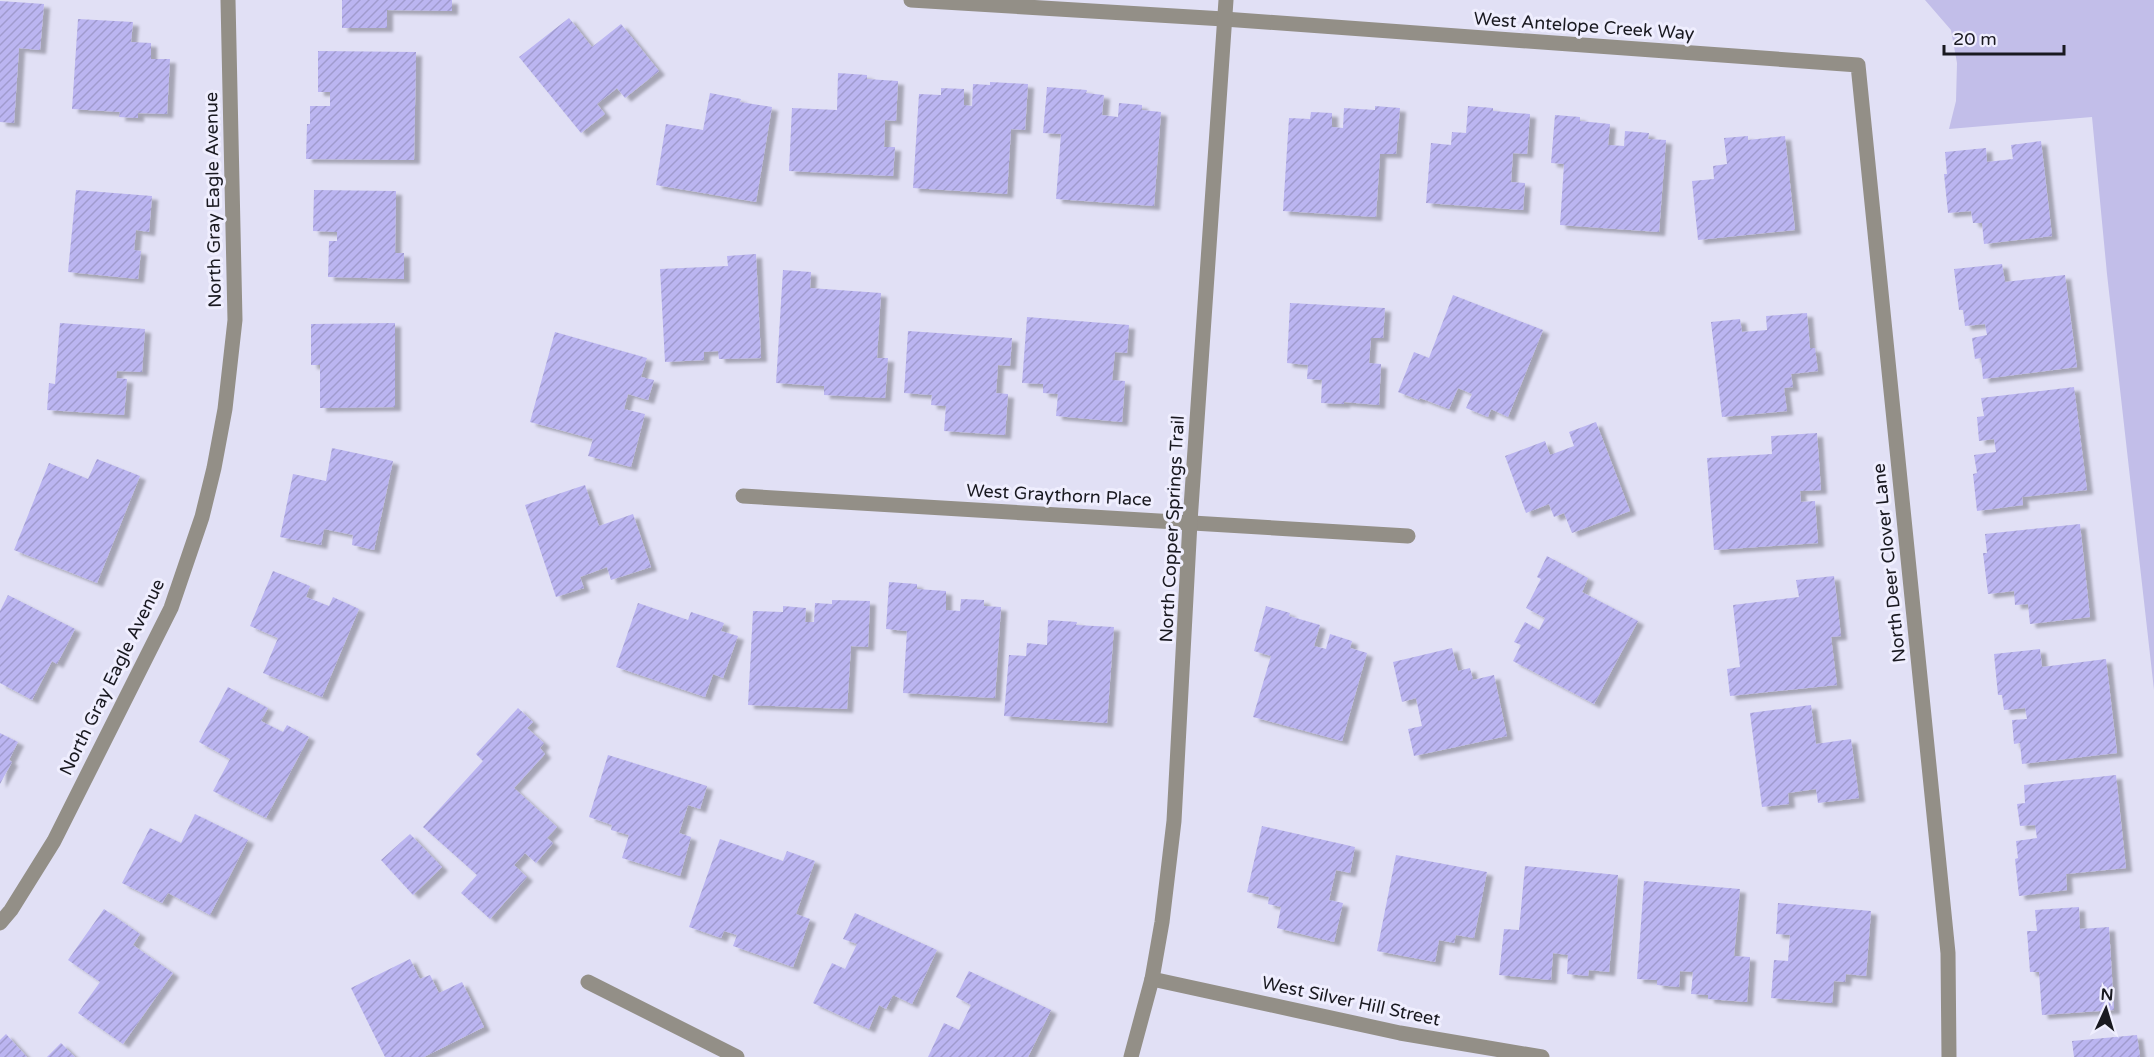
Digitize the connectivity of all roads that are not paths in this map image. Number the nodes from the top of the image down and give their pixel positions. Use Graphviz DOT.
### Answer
graph roads {
  1 [pos="228,0"];
  2 [pos="910,0"];
  3 [pos="1226,0"];
  4 [pos="1224,19"];
  5 [pos="1858,65"];
  6 [pos="744,496"];
  7 [pos="1190,522"];
  8 [pos="1408,536"];
  9 [pos="0,923"];
  10 [pos="1152,979"];
  11 [pos="588,982"];
  12 [pos="737,1057"];
  13 [pos="1131,1057"];
  14 [pos="1542,1057"];
  15 [pos="1948,1057"];
  1 -- 9 [label="street, North Gray Eagle Avenue"];
  2 -- 4 [label="street, West Antelope Creek Way"];
  3 -- 4 [label="street, North Copper Springs Trail"];
  4 -- 5 [label="street, West Antelope Creek Way"];
  4 -- 7 [label="street, North Copper Springs Trail"];
  5 -- 15 [label="street, North Deer Clover Lane"];
  6 -- 7 [label="street, West Graythorn Place"];
  7 -- 8 [label="street, West Graythorn Place"];
  7 -- 10 [label="street, North Copper Springs Trail"];
  10 -- 13 [label="street, North Copper Springs Trail"];
  10 -- 14 [label="street, West Silver Hill Street"];
  11 -- 12 [label="street"];
}
